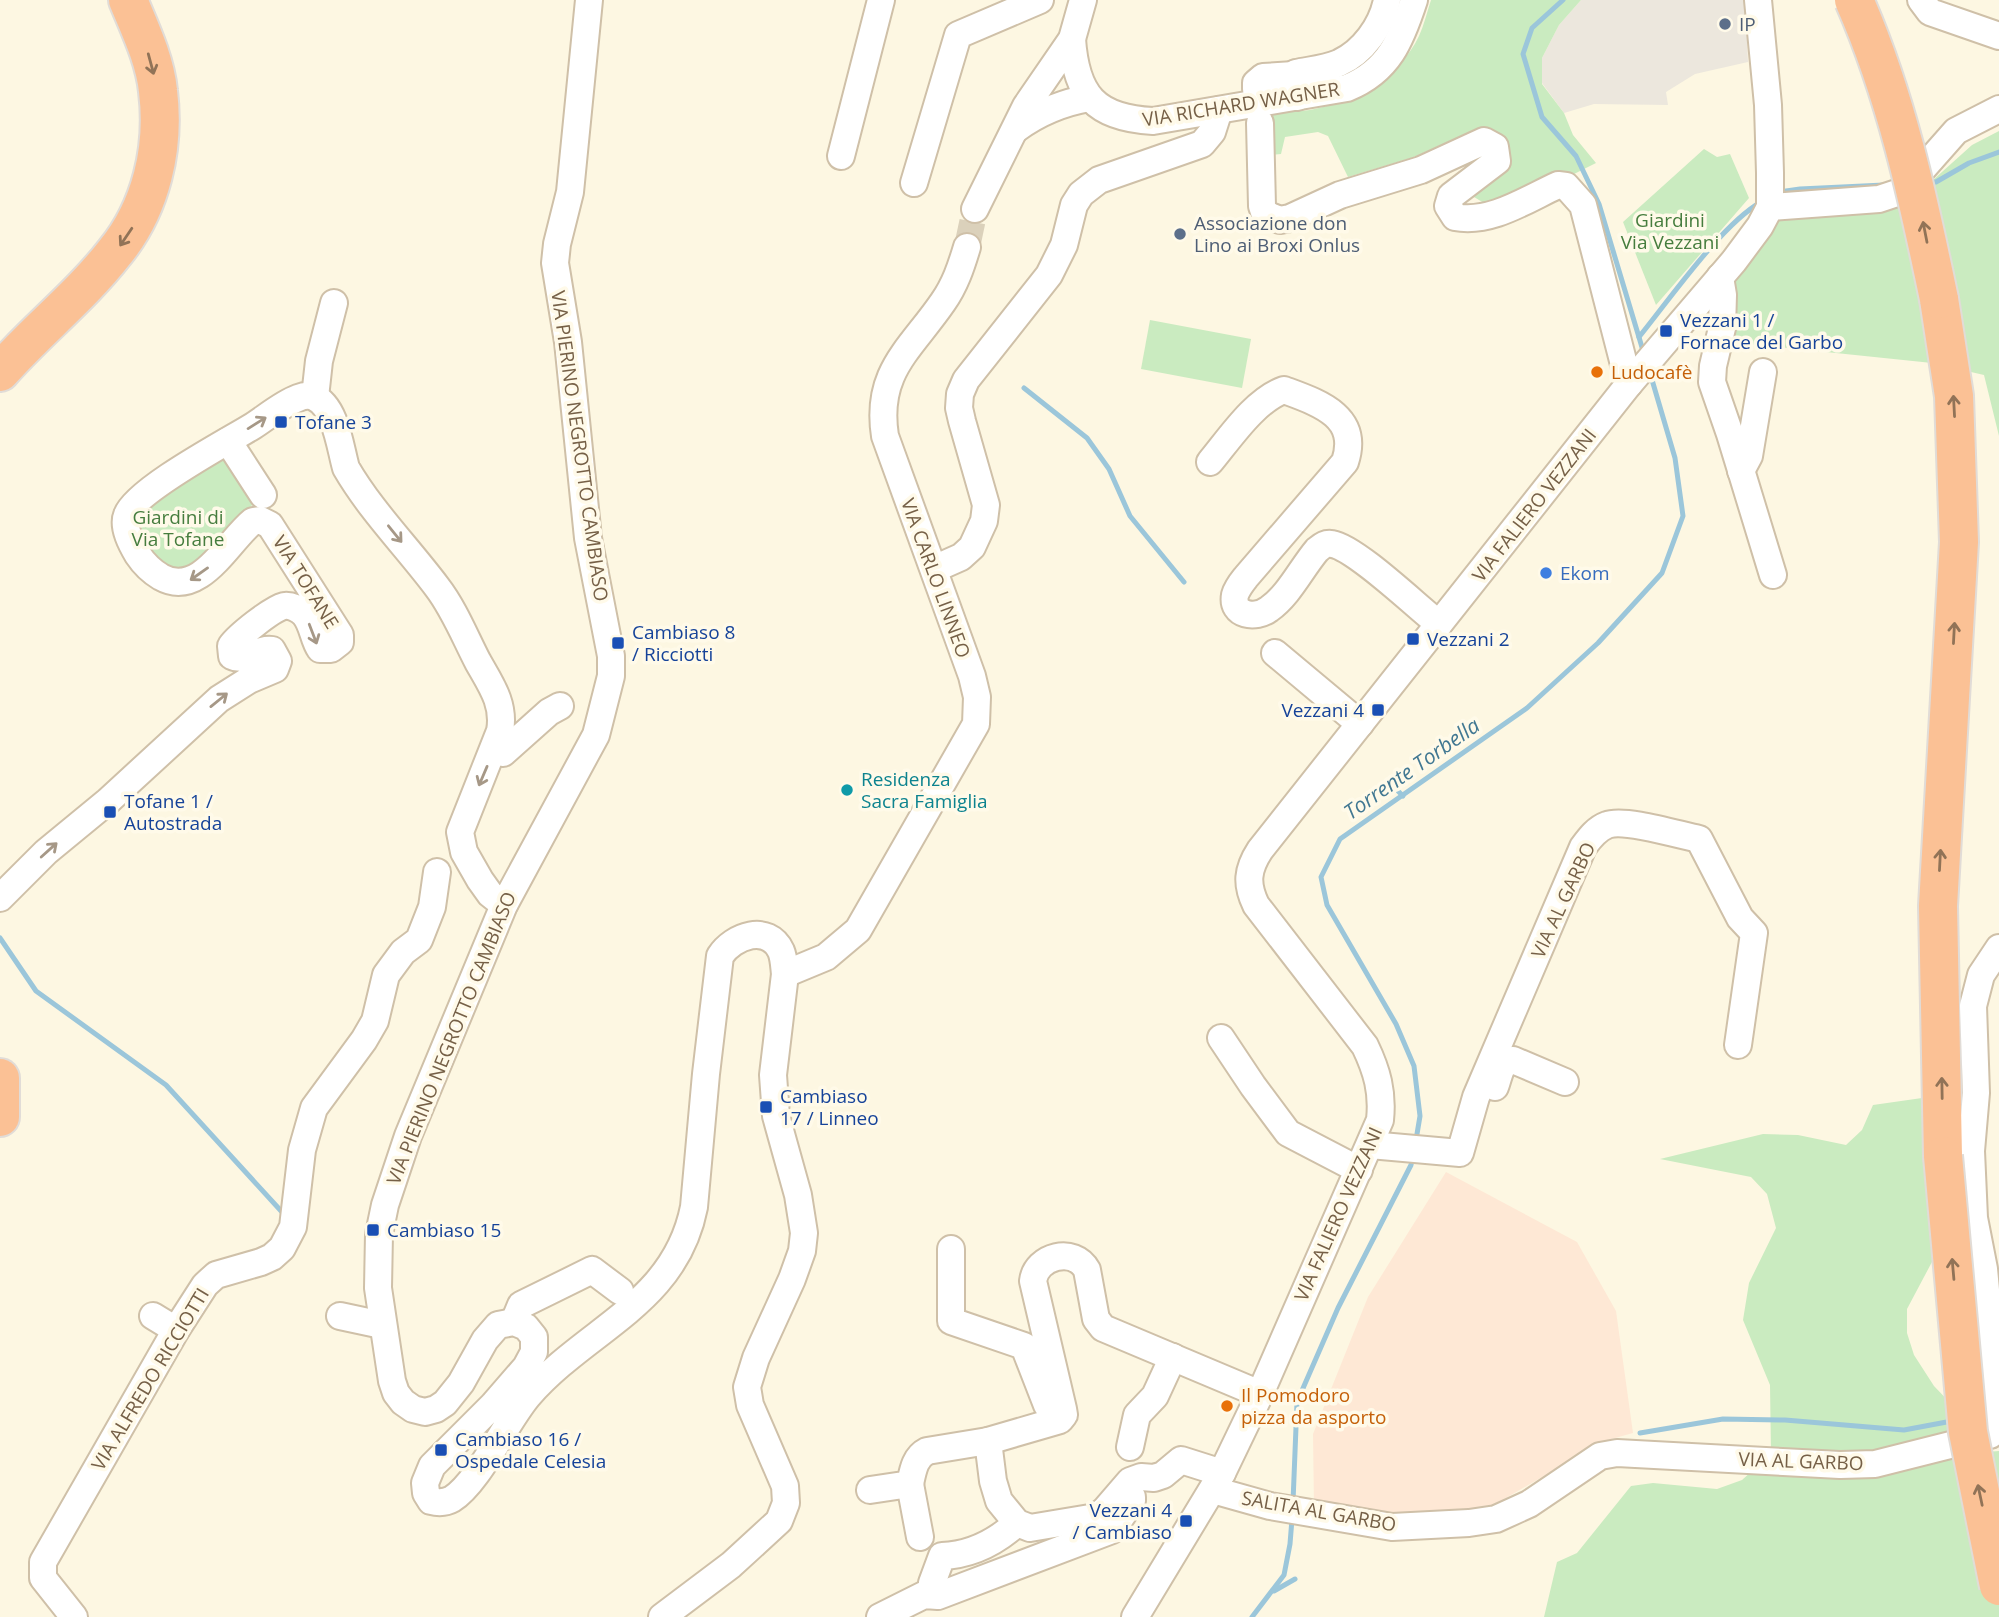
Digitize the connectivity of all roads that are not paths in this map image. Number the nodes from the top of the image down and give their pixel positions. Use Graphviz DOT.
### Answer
graph roads {
  1 [pos="128,0"];
  2 [pos="589,0"];
  3 [pos="881,0"];
  4 [pos="1040,0"];
  5 [pos="1083,0"];
  6 [pos="1387,0"];
  7 [pos="1414,0"];
  8 [pos="1758,0"];
  9 [pos="1854,0"];
  10 [pos="1921,0"];
  11 [pos="1999,36"];
  12 [pos="1072,39"];
  13 [pos="1295,86"];
  14 [pos="1256,89"];
  15 [pos="1089,98"];
  16 [pos="1999,109"];
  17 [pos="1219,110"];
  18 [pos="1260,123"];
  19 [pos="1011,132"];
  20 [pos="841,156"];
  21 [pos="914,183"];
  22 [pos="1770,207"];
  23 [pos="975,209"];
  24 [pos="967,247"];
  25 [pos="1720,277"];
  26 [pos="334,303"];
  27 [pos="0,372"];
  28 [pos="1763,372"];
  29 [pos="1632,381"];
  30 [pos="315,397"];
  31 [pos="228,441"];
  32 [pos="1210,462"];
  33 [pos="1741,471"];
  34 [pos="262,495"];
  35 [pos="934,569"];
  36 [pos="1773,575"];
  37 [pos="1439,624"];
  38 [pos="1275,653"];
  39 [pos="560,706"];
  40 [pos="1360,724"];
  41 [pos="503,753"];
  42 [pos="437,872"];
  43 [pos="0,898"];
  44 [pos="504,905"];
  45 [pos="1999,948"];
  46 [pos="784,967"];
  47 [pos="1221,1038"];
  48 [pos="1738,1045"];
  49 [pos="0,1079"];
  50 [pos="1565,1082"];
  51 [pos="1476,1097"];
  52 [pos="0,1117"];
  53 [pos="1382,1145"];
  54 [pos="1359,1170"];
  55 [pos="951,1249"];
  56 [pos="620,1291"];
  57 [pos="153,1315"];
  58 [pos="340,1316"];
  59 [pos="514,1322"];
  60 [pos="382,1325"];
  61 [pos="176,1330"];
  62 [pos="1173,1357"];
  63 [pos="1260,1394"];
  64 [pos="1053,1423"];
  65 [pos="988,1441"];
  66 [pos="1130,1447"];
  67 [pos="1130,1481"];
  68 [pos="1218,1481"];
  69 [pos="910,1484"];
  70 [pos="870,1490"];
  71 [pos="1545,1493"];
  72 [pos="1017,1523"];
  73 [pos="933,1543"];
  74 [pos="932,1583"];
  75 [pos="1999,1586"];
  76 [pos="74,1617"];
  77 [pos="662,1617"];
  78 [pos="880,1617"];
  79 [pos="1135,1617"];
  1 -- 27 [label="highway, one-way"];
  2 -- 44 [label="street, VIA PIERINO NEGROTTO CAMBIASO"];
  3 -- 20 [label="street"];
  4 -- 21 [label="street"];
  5 -- 12 [label="street"];
  6 -- 13 [label="street"];
  7 -- 13 [label="street, VIA RICHARD WAGNER"];
  8 -- 22 [label="street"];
  75 -- 9 [label="highway, one-way, bridge"];
  10 -- 11 [label="street"];
  12 -- 15 [label="street"];
  12 -- 19 [label="street"];
  13 -- 14 [label="street"];
  13 -- 17 [label="street, VIA RICHARD WAGNER"];
  15 -- 17 [label="street, VIA RICHARD WAGNER"];
  15 -- 19 [label="street"];
  16 -- 22 [label="street"];
  17 -- 35 [label="street"];
  18 -- 29 [label="street"];
  19 -- 23 [label="street"];
  22 -- 25 [label="street, VIA FALIERO VEZZANI"];
  24 -- 35 [label="street, VIA CARLO LINNEO"];
  25 -- 29 [label="street, VIA FALIERO VEZZANI"];
  25 -- 33 [label="street"];
  26 -- 30 [label="street"];
  28 -- 33 [label="street"];
  29 -- 37 [label="street, VIA FALIERO VEZZANI"];
  31 -- 30 [label="street, VIA TOFANE, one-way"];
  30 -- 44 [label="street, one-way"];
  31 -- 34 [label="street"];
  43 -- 31 [label="street, VIA TOFANE, one-way"];
  32 -- 37 [label="street"];
  33 -- 36 [label="street"];
  35 -- 46 [label="street, VIA CARLO LINNEO"];
  37 -- 40 [label="street, VIA FALIERO VEZZANI"];
  38 -- 40 [label="street"];
  39 -- 41 [label="street"];
  40 -- 53 [label="street, VIA FALIERO VEZZANI"];
  42 -- 61 [label="street, VIA ALFREDO RICCIOTTI"];
  44 -- 60 [label="street, VIA PIERINO NEGROTTO CAMBIASO"];
  45 -- 71 [label="street, VIA AL GARBO"];
  46 -- 59 [label="street"];
  46 -- 77 [label="street"];
  47 -- 54 [label="street"];
  48 -- 51 [label="street, VIA AL GARBO"];
  49 -- 52 [label="highway"];
  50 -- 51 [label="street"];
  51 -- 53 [label="street, VIA AL GARBO"];
  53 -- 54 [label="street, VIA FALIERO VEZZANI"];
  54 -- 63 [label="street, VIA FALIERO VEZZANI"];
  55 -- 64 [label="street"];
  56 -- 59 [label="street"];
  57 -- 61 [label="street"];
  58 -- 60 [label="street"];
  59 -- 60 [label="street, VIA PIERINO NEGROTTO CAMBIASO"];
  61 -- 76 [label="street, VIA ALFREDO RICCIOTTI"];
  62 -- 63 [label="street"];
  62 -- 64 [label="street"];
  62 -- 66 [label="street"];
  63 -- 68 [label="street, VIA FALIERO VEZZANI"];
  64 -- 65 [label="street"];
  65 -- 69 [label="street"];
  65 -- 72 [label="street"];
  67 -- 68 [label="street, SALITA AL GARBO"];
  67 -- 72 [label="street"];
  67 -- 78 [label="street"];
  68 -- 71 [label="street, SALITA AL GARBO"];
  68 -- 79 [label="street, VIA FALIERO VEZZANI"];
  69 -- 70 [label="street"];
  69 -- 73 [label="street"];
  72 -- 73 [label="street"];
  73 -- 74 [label="street"];
}
